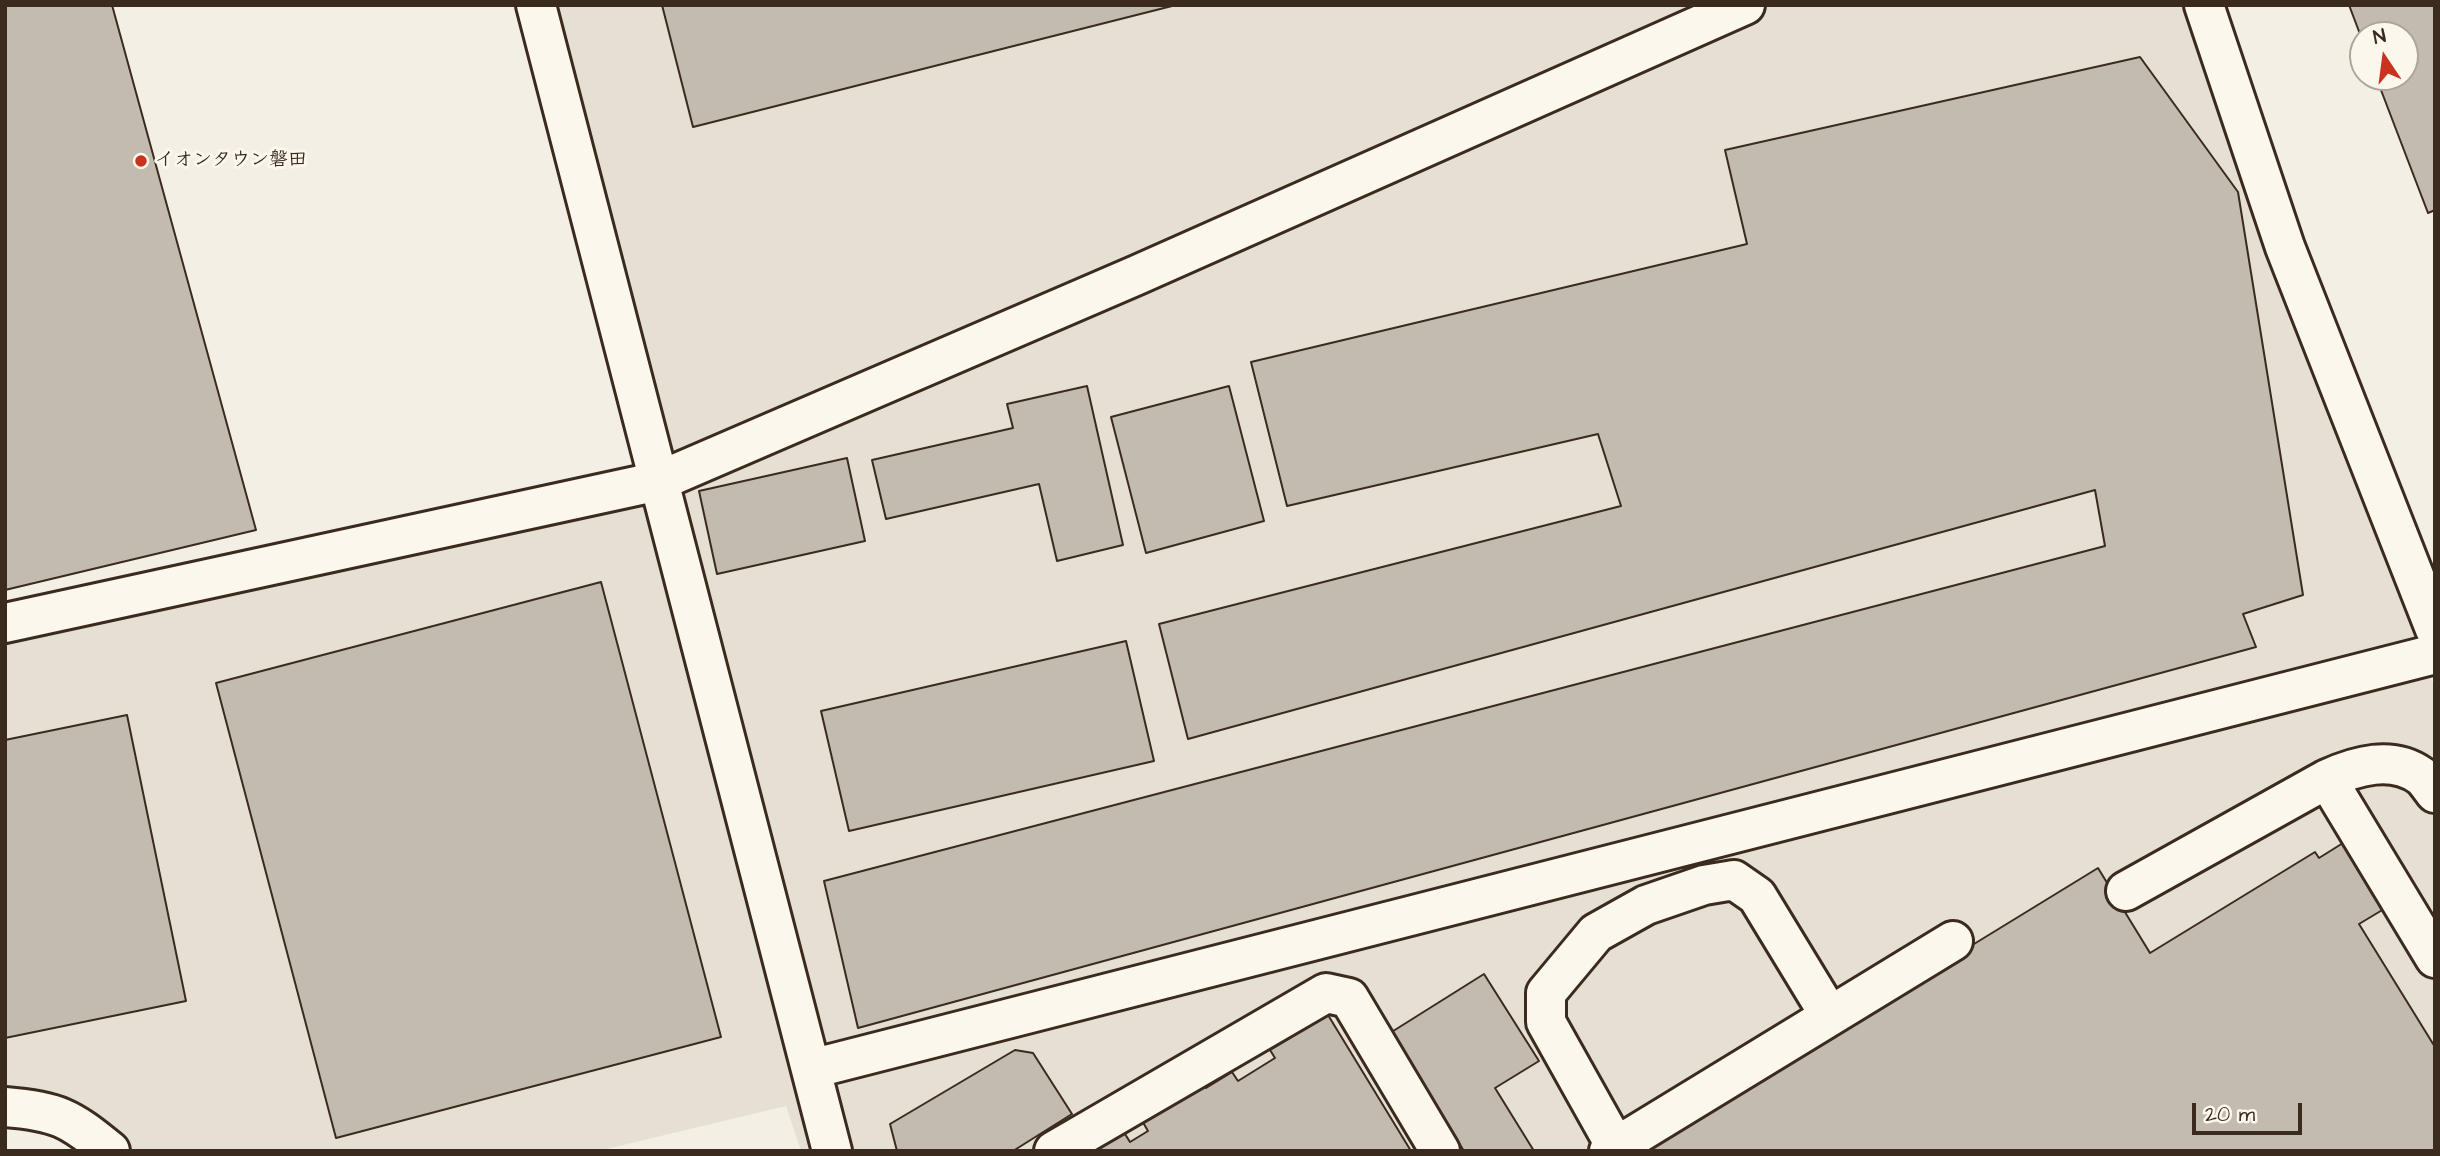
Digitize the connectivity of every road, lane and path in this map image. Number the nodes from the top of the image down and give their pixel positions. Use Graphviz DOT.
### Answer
graph roads {
  1 [pos="536,5"];
  2 [pos="1745,5"];
  3 [pos="2204,5"];
  4 [pos="659,481"];
  5 [pos="2424,570"];
  6 [pos="5,623"];
  7 [pos="2435,629"];
  8 [pos="2435,654"];
  9 [pos="2327,779"];
  10 [pos="2435,793"];
  11 [pos="2126,891"];
  12 [pos="1954,942"];
  13 [pos="2435,958"];
  14 [pos="1830,1016"];
  15 [pos="811,1069"];
  16 [pos="5,1107"];
  17 [pos="1613,1149"];
  18 [pos="110,1151"];
  19 [pos="832,1151"];
  20 [pos="1054,1151"];
  21 [pos="1440,1151"];
  1 -- 4 [label="street"];
  2 -- 4 [label="street"];
  3 -- 5 [label="street"];
  4 -- 6 [label="street"];
  4 -- 15 [label="street"];
  5 -- 7 [label="street"];
  8 -- 15 [label="street"];
  9 -- 10 [label="street"];
  9 -- 11 [label="street"];
  9 -- 13 [label="street"];
  12 -- 14 [label="street"];
  14 -- 17 [label="street"];
  14 -- 17 [label="street"];
  15 -- 19 [label="street"];
  16 -- 18 [label="street"];
  20 -- 21 [label="street"];
}
